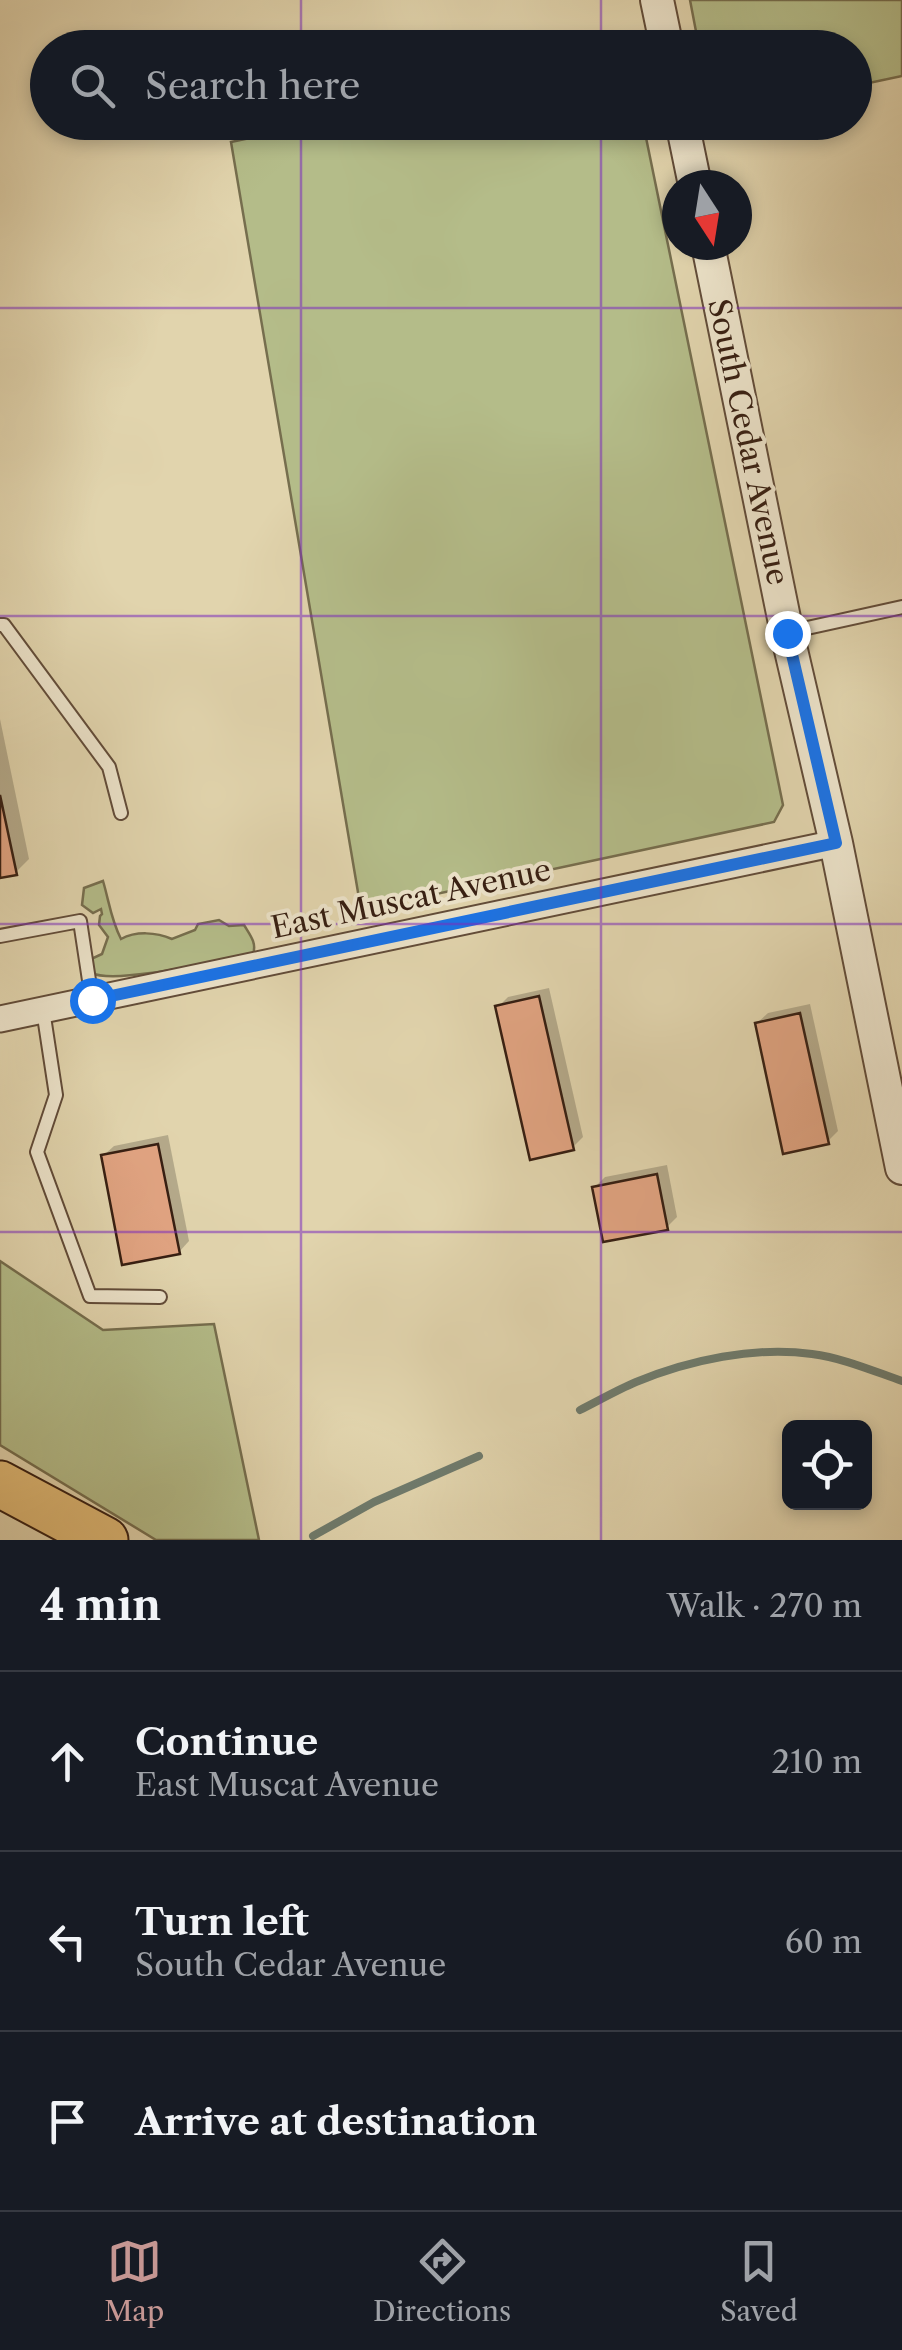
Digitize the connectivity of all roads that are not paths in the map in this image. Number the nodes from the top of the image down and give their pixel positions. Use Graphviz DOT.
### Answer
graph roads {
  1 [pos="658,0"];
  2 [pos="664,30"];
  3 [pos="686,140"];
  4 [pos="692,170"];
  5 [pos="711,260"];
  6 [pos="902,607"];
  7 [pos="0,625"];
  8 [pos="787,633"];
  9 [pos="121,812"];
  10 [pos="836,843"];
  11 [pos="0,936"];
  12 [pos="92,1000"];
  13 [pos="44,1010"];
  14 [pos="0,1019"];
  15 [pos="902,1168"];
  16 [pos="160,1297"];
  17 [pos="0,1484"];
  18 [pos="0,1515"];
  19 [pos="37,1540"];
  20 [pos="105,1540"];
  1 -- 2 [label="street"];
  3 -- 4 [label="street"];
  5 -- 8 [label="street, South Cedar Avenue"];
  6 -- 8 [label="lane"];
  7 -- 9 [label="lane"];
  8 -- 10 [label="street, South Cedar Avenue"];
  10 -- 12 [label="street, East Muscat Avenue"];
  10 -- 15 [label="street, South Cedar Avenue"];
  11 -- 12 [label="lane"];
  12 -- 13 [label="street, East Muscat Avenue"];
  13 -- 14 [label="street, East Muscat Avenue"];
  13 -- 16 [label="lane"];
  17 -- 20 [label="highway"];
  18 -- 19 [label="highway"];
}
